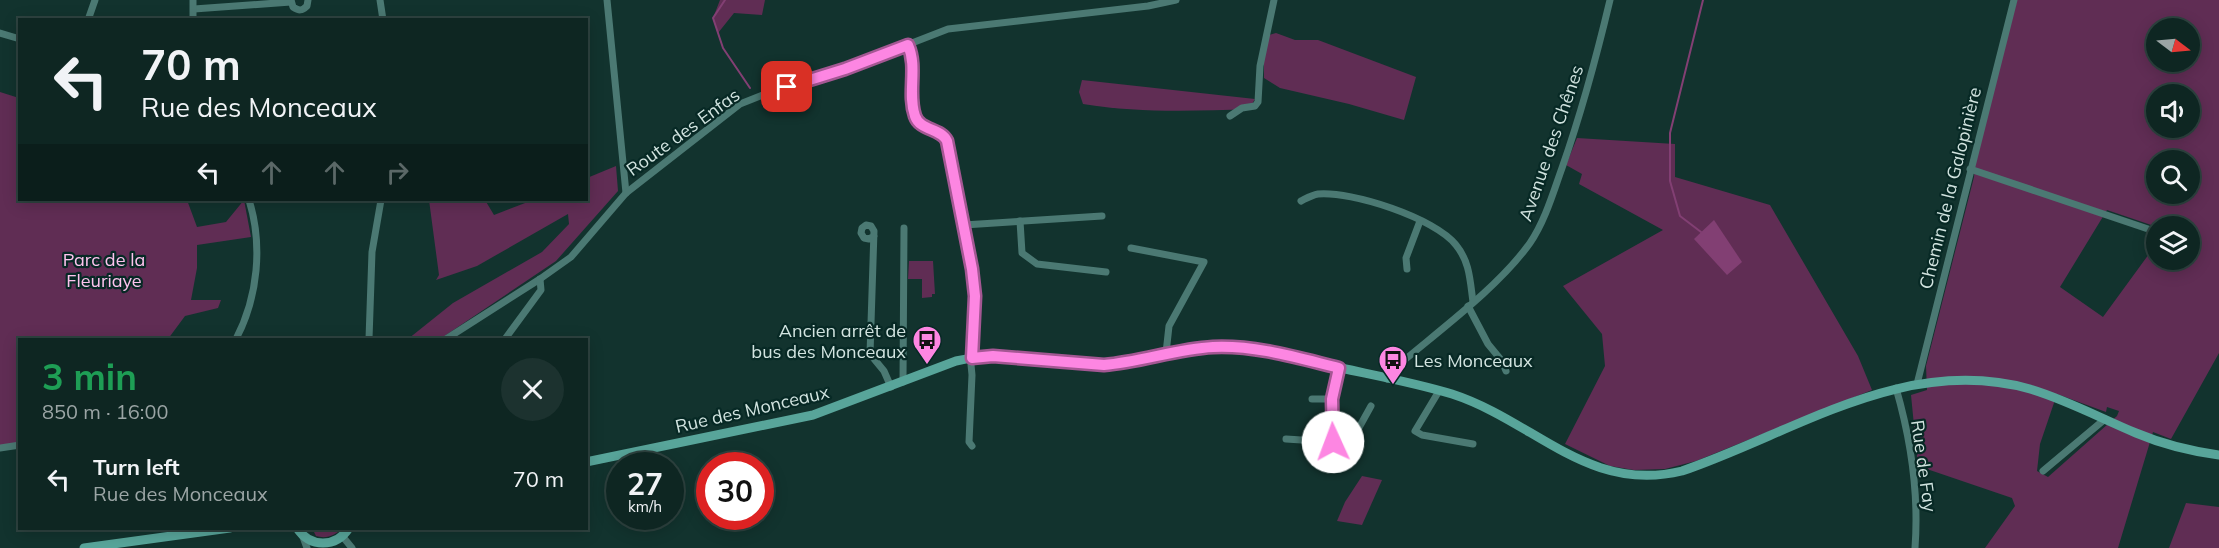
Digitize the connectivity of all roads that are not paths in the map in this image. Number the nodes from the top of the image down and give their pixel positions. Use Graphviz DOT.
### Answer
graph roads {
  1 [pos="94,0"];
  2 [pos="193,0"];
  3 [pos="309,0"];
  4 [pos="380,0"];
  5 [pos="607,0"];
  6 [pos="1176,0"];
  7 [pos="1274,0"];
  8 [pos="1610,0"];
  9 [pos="2014,0"];
  10 [pos="291,1"];
  11 [pos="194,9"];
  12 [pos="89,18"];
  13 [pos="193,18"];
  14 [pos="383,18"];
  15 [pos="0,33"];
  16 [pos="18,38"];
  17 [pos="908,45"];
  18 [pos="1230,116"];
  19 [pos="1970,169"];
  20 [pos="626,193"];
  21 [pos="249,201"];
  22 [pos="381,201"];
  23 [pos="1301,201"];
  24 [pos="1102,216"];
  25 [pos="1020,221"];
  26 [pos="1420,221"];
  27 [pos="964,225"];
  28 [pos="904,228"];
  29 [pos="2146,228"];
  30 [pos="873,236"];
  31 [pos="1131,248"];
  32 [pos="1407,269"];
  33 [pos="1106,272"];
  34 [pos="540,279"];
  35 [pos="1471,304"];
  36 [pos="236,338"];
  37 [pos="369,338"];
  38 [pos="448,338"];
  39 [pos="506,338"];
  40 [pos="1167,354"];
  41 [pos="972,358"];
  42 [pos="1339,368"];
  43 [pos="1506,371"];
  44 [pos="1388,379"];
  45 [pos="903,382"];
  46 [pos="1917,384"];
  47 [pos="891,387"];
  48 [pos="1896,388"];
  49 [pos="1439,391"];
  50 [pos="1312,399"];
  51 [pos="1332,399"];
  52 [pos="1371,406"];
  53 [pos="2105,419"];
  54 [pos="1286,439"];
  55 [pos="1333,442"];
  56 [pos="1473,444"];
  57 [pos="18,445"];
  58 [pos="972,446"];
  59 [pos="0,448"];
  60 [pos="2219,455"];
  61 [pos="588,462"];
  62 [pos="2043,471"];
  63 [pos="215,530"];
  64 [pos="298,530"];
  65 [pos="348,530"];
  66 [pos="303,537"];
  67 [pos="343,537"];
  68 [pos="322,546"];
  69 [pos="84,548"];
  70 [pos="307,548"];
  71 [pos="352,548"];
  72 [pos="1915,548"];
  1 -- 12 [label="street"];
  2 -- 11 [label="street"];
  3 -- 10 [label="street"];
  4 -- 14 [label="street"];
  5 -- 20 [label="street"];
  6 -- 17 [label="street, Route des Enfas"];
  7 -- 18 [label="street"];
  8 -- 35 [label="street, Avenue des Chênes"];
  9 -- 19 [label="street, Chemin de la Galopinière"];
  10 -- 11 [label="street"];
  11 -- 13 [label="street"];
  15 -- 16 [label="street"];
  17 -- 20 [label="street, Route des Enfas"];
  17 -- 27 [label="street"];
  19 -- 29 [label="street"];
  19 -- 46 [label="street, Chemin de la Galopinière"];
  20 -- 34 [label="street, Route des Enfas"];
  21 -- 36 [label="street"];
  22 -- 37 [label="street"];
  23 -- 26 [label="street"];
  24 -- 25 [label="street"];
  25 -- 27 [label="street"];
  25 -- 33 [label="street"];
  26 -- 32 [label="street"];
  26 -- 35 [label="street"];
  27 -- 41 [label="street"];
  28 -- 45 [label="street"];
  30 -- 47 [label="street"];
  31 -- 40 [label="street"];
  34 -- 38 [label="street, Route des Enfas"];
  34 -- 39 [label="street"];
  35 -- 43 [label="street"];
  35 -- 44 [label="street, Avenue des Chênes"];
  40 -- 41 [label="main road, Rue des Monceaux"];
  40 -- 42 [label="main road, Rue des Monceaux"];
  41 -- 45 [label="main road, Rue des Monceaux"];
  41 -- 58 [label="street"];
  42 -- 44 [label="main road, Rue des Monceaux"];
  42 -- 51 [label="street"];
  44 -- 49 [label="main road, Rue des Monceaux"];
  45 -- 47 [label="main road, Rue des Monceaux"];
  46 -- 48 [label="main road, Rue des Monceaux"];
  46 -- 53 [label="main road, Rue des Monceaux"];
  47 -- 61 [label="main road, Rue des Monceaux"];
  48 -- 49 [label="main road, Rue des Monceaux"];
  48 -- 72 [label="street, Rue de Fay"];
  49 -- 56 [label="street"];
  50 -- 51 [label="street"];
  51 -- 55 [label="street"];
  52 -- 55 [label="street"];
  53 -- 60 [label="main road, Rue des Monceaux"];
  53 -- 62 [label="street"];
  54 -- 55 [label="street"];
  57 -- 59 [label="street"];
  63 -- 69 [label="main road"];
  64 -- 66 [label="main road"];
  65 -- 67 [label="main road"];
  66 -- 68 [label="main road"];
  66 -- 70 [label="street"];
  67 -- 68 [label="main road"];
  67 -- 71 [label="street"];
}
